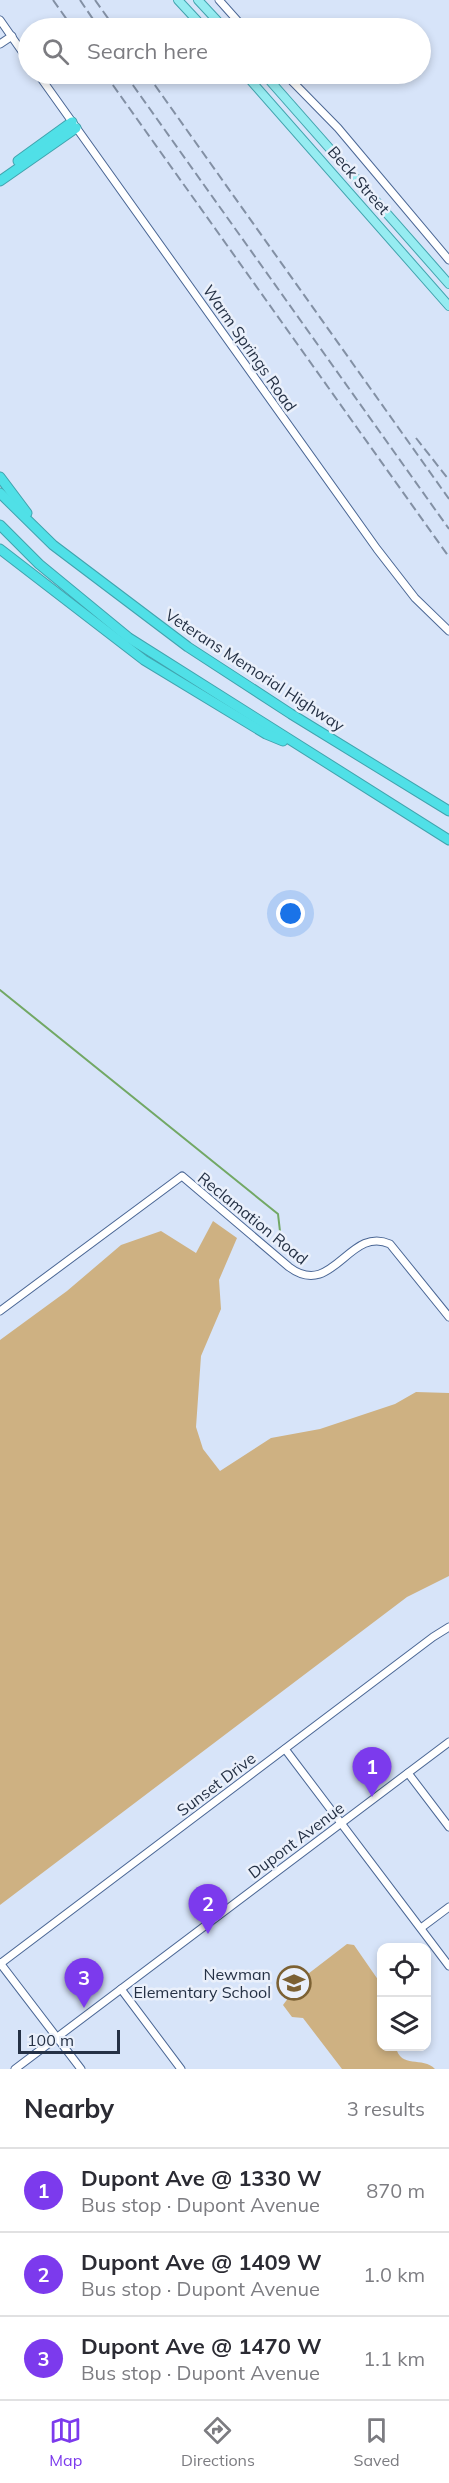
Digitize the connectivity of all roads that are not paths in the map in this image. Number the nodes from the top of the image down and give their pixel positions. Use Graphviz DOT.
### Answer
graph roads {
  1 [pos="178,0"];
  2 [pos="198,0"];
  3 [pos="219,0"];
  4 [pos="195,18"];
  5 [pos="215,18"];
  6 [pos="235,18"];
  7 [pos="0,20"];
  8 [pos="12,36"];
  9 [pos="0,44"];
  10 [pos="18,45"];
  11 [pos="45,84"];
  12 [pos="253,84"];
  13 [pos="273,84"];
  14 [pos="295,84"];
  15 [pos="74,125"];
  16 [pos="0,174"];
  17 [pos="0,181"];
  18 [pos="449,260"];
  19 [pos="449,284"];
  20 [pos="449,306"];
  21 [pos="0,477"];
  22 [pos="0,493"];
  23 [pos="0,525"];
  24 [pos="53,545"];
  25 [pos="0,549"];
  26 [pos="449,631"];
  27 [pos="307,750"];
  28 [pos="449,811"];
  29 [pos="449,840"];
  30 [pos="0,1311"];
  31 [pos="449,1317"];
  32 [pos="449,1627"];
  33 [pos="449,1742"];
  34 [pos="285,1749"];
  35 [pos="408,1773"];
  36 [pos="341,1823"];
  37 [pos="449,1827"];
  38 [pos="449,1907"];
  39 [pos="421,1928"];
  40 [pos="0,1963"];
  41 [pos="449,1966"];
  42 [pos="121,1989"];
  43 [pos="57,2038"];
  44 [pos="15,2069"];
  45 [pos="81,2069"];
  46 [pos="182,2069"];
  1 -- 4 [label="main road"];
  2 -- 5 [label="main road"];
  3 -- 6 [label="street"];
  7 -- 8 [label="street"];
  8 -- 9 [label="street"];
  8 -- 10 [label="street"];
  11 -- 15 [label="street, Warm Springs Road"];
  12 -- 20 [label="main road, Beck Street"];
  13 -- 19 [label="main road, Beck Street"];
  14 -- 18 [label="street"];
  15 -- 16 [label="highway"];
  15 -- 17 [label="highway"];
  15 -- 26 [label="street, Warm Springs Road"];
  21 -- 24 [label="highway"];
  22 -- 24 [label="highway, Veterans Memorial Highway"];
  23 -- 27 [label="highway"];
  24 -- 28 [label="highway, Veterans Memorial Highway"];
  25 -- 27 [label="highway"];
  27 -- 29 [label="highway"];
  30 -- 31 [label="street, Reclamation Road"];
  32 -- 34 [label="street, Sunset Drive"];
  33 -- 35 [label="street, Dupont Avenue"];
  34 -- 36 [label="street"];
  34 -- 40 [label="street, Sunset Drive"];
  35 -- 36 [label="street, Dupont Avenue"];
  35 -- 37 [label="street"];
  36 -- 39 [label="street"];
  36 -- 42 [label="street, Dupont Avenue"];
  38 -- 39 [label="street"];
  39 -- 41 [label="street"];
  40 -- 43 [label="street"];
  42 -- 43 [label="street, Dupont Avenue"];
  42 -- 46 [label="street"];
  43 -- 44 [label="street, Dupont Avenue"];
  43 -- 45 [label="street"];
}
